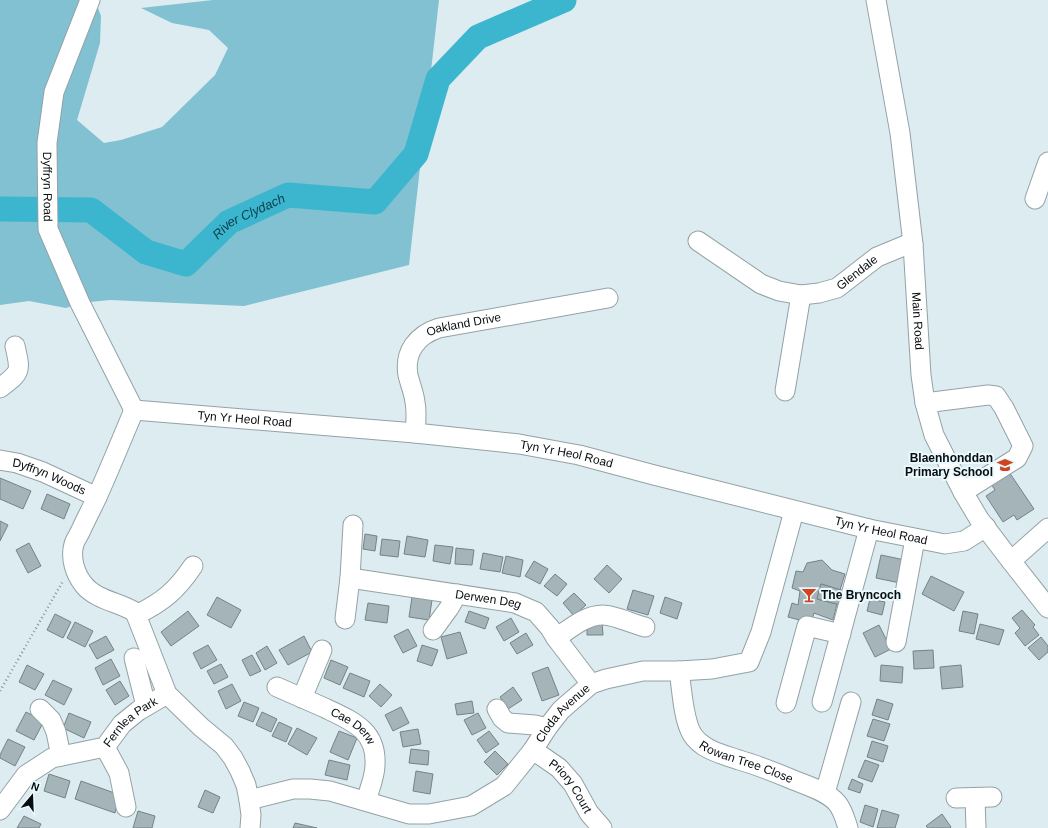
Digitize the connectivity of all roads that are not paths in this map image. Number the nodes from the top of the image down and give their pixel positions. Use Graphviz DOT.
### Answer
graph roads {
  1 [pos="90,0"];
  2 [pos="876,0"];
  3 [pos="1048,162"];
  4 [pos="1035,198"];
  5 [pos="698,241"];
  6 [pos="912,244"];
  7 [pos="801,295"];
  8 [pos="608,298"];
  9 [pos="15,346"];
  10 [pos="0,388"];
  11 [pos="784,391"];
  12 [pos="925,404"];
  13 [pos="134,410"];
  14 [pos="415,433"];
  15 [pos="0,460"];
  16 [pos="963,492"];
  17 [pos="97,497"];
  18 [pos="794,510"];
  19 [pos="353,525"];
  20 [pos="986,528"];
  21 [pos="1048,528"];
  22 [pos="869,529"];
  23 [pos="915,538"];
  24 [pos="1011,561"];
  25 [pos="194,566"];
  26 [pos="350,578"];
  27 [pos="457,594"];
  28 [pos="1048,608"];
  29 [pos="136,615"];
  30 [pos="345,619"];
  31 [pos="645,628"];
  32 [pos="433,630"];
  33 [pos="841,634"];
  34 [pos="556,638"];
  35 [pos="896,642"];
  36 [pos="322,650"];
  37 [pos="134,658"];
  38 [pos="679,671"];
  39 [pos="591,684"];
  40 [pos="277,687"];
  41 [pos="166,694"];
  42 [pos="302,698"];
  43 [pos="822,702"];
  44 [pos="851,702"];
  45 [pos="786,703"];
  46 [pos="146,706"];
  47 [pos="40,709"];
  48 [pos="497,709"];
  49 [pos="547,728"];
  50 [pos="105,747"];
  51 [pos="533,750"];
  52 [pos="61,756"];
  53 [pos="824,793"];
  54 [pos="956,798"];
  55 [pos="249,800"];
  56 [pos="366,801"];
  57 [pos="126,807"];
  58 [pos="0,810"];
  59 [pos="429,821"];
  60 [pos="250,828"];
  61 [pos="602,828"];
  62 [pos="848,828"];
  63 [pos="976,828"];
  1 -- 13 [label="street, Dyffryn Road"];
  2 -- 6 [label="street, Main Road"];
  3 -- 4 [label="street"];
  5 -- 7 [label="street, Glendale"];
  6 -- 7 [label="street, Glendale"];
  6 -- 12 [label="street, Main Road"];
  7 -- 11 [label="street"];
  8 -- 14 [label="street, Oakland Drive"];
  9 -- 10 [label="street"];
  12 -- 16 [label="street, Main Road"];
  12 -- 16 [label="street"];
  13 -- 14 [label="street, Tyn Yr Heol Road"];
  13 -- 17 [label="street"];
  14 -- 18 [label="street, Tyn Yr Heol Road"];
  15 -- 17 [label="street, Dyffryn Woods"];
  16 -- 20 [label="street, Main Road"];
  17 -- 29 [label="street"];
  18 -- 22 [label="street, Tyn Yr Heol Road"];
  18 -- 38 [label="street, Cloda Avenue"];
  19 -- 26 [label="street"];
  20 -- 23 [label="street, Tyn Yr Heol Road"];
  20 -- 24 [label="street, Main Road"];
  21 -- 24 [label="street"];
  22 -- 23 [label="street, Tyn Yr Heol Road"];
  22 -- 33 [label="street"];
  23 -- 35 [label="street"];
  24 -- 28 [label="street, Main Road"];
  25 -- 29 [label="street"];
  26 -- 27 [label="street, Derwen Deg"];
  26 -- 30 [label="street"];
  27 -- 32 [label="street"];
  27 -- 34 [label="street, Derwen Deg"];
  29 -- 41 [label="street"];
  31 -- 34 [label="street"];
  33 -- 43 [label="street"];
  33 -- 45 [label="street"];
  34 -- 39 [label="street, Derwen Deg"];
  36 -- 42 [label="street"];
  37 -- 46 [label="street"];
  38 -- 39 [label="street, Cloda Avenue"];
  38 -- 53 [label="street, Rowan Tree Close"];
  39 -- 49 [label="street, Cloda Avenue"];
  40 -- 42 [label="street, Cae Derw"];
  41 -- 46 [label="street, Fernlea Park"];
  41 -- 55 [label="street"];
  42 -- 56 [label="street, Cae Derw"];
  44 -- 53 [label="street"];
  46 -- 50 [label="street, Fernlea Park"];
  47 -- 52 [label="street"];
  48 -- 49 [label="street"];
  49 -- 51 [label="street, Cloda Avenue"];
  50 -- 52 [label="street, Fernlea Park"];
  50 -- 57 [label="street"];
  51 -- 59 [label="street, Cloda Avenue"];
  51 -- 61 [label="street, Priory Court"];
  52 -- 58 [label="street, Fernlea Park"];
  53 -- 62 [label="street, Rowan Tree Close"];
  54 -- 63 [label="street"];
  55 -- 56 [label="street, Cloda Avenue"];
  55 -- 60 [label="street"];
  56 -- 59 [label="street, Cloda Avenue"];
}
